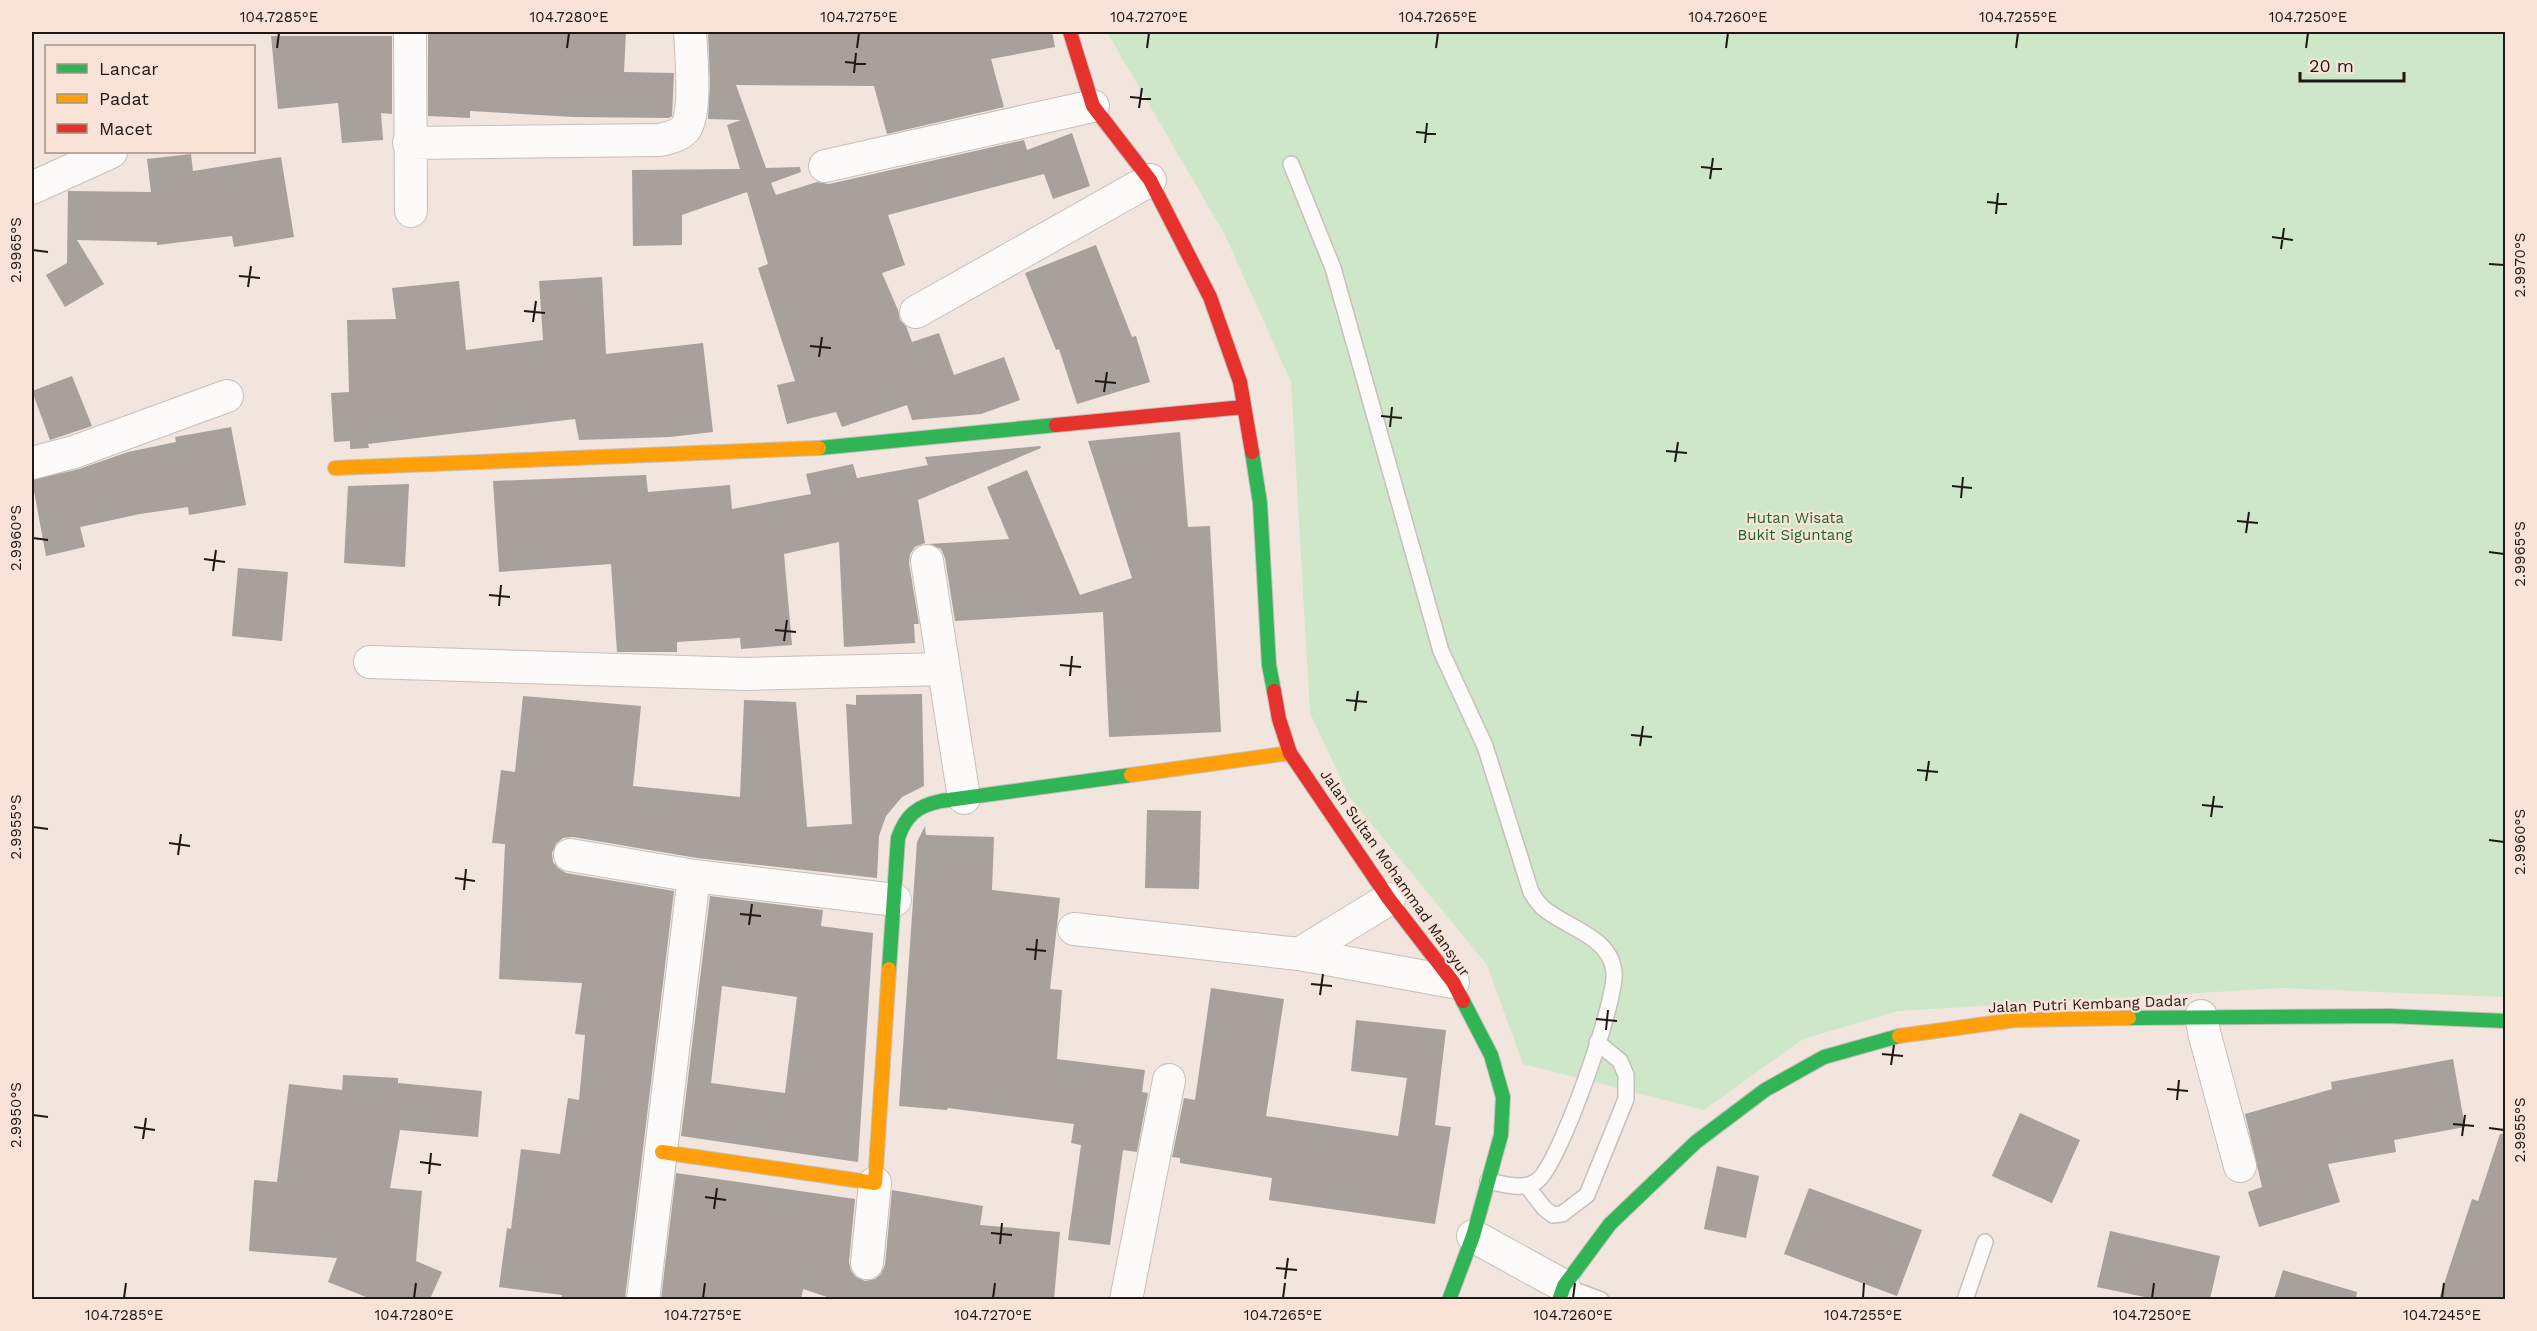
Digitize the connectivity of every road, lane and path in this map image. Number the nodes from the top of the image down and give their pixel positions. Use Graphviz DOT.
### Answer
graph roads {
  1 [pos="410,32"];
  2 [pos="690,32"];
  3 [pos="1070,32"];
  4 [pos="1093,106"];
  5 [pos="409,143"];
  6 [pos="109,153"];
  7 [pos="1291,164"];
  8 [pos="825,166"];
  9 [pos="1150,180"];
  10 [pos="32,188"];
  11 [pos="411,211"];
  12 [pos="916,312"];
  13 [pos="227,396"];
  14 [pos="1244,407"];
  15 [pos="32,463"];
  16 [pos="335,468"];
  17 [pos="927,561"];
  18 [pos="370,662"];
  19 [pos="944,669"];
  20 [pos="1290,753"];
  21 [pos="964,798"];
  22 [pos="570,855"];
  23 [pos="694,876"];
  24 [pos="1389,899"];
  25 [pos="895,900"];
  26 [pos="1074,929"];
  27 [pos="1299,954"];
  28 [pos="1453,982"];
  29 [pos="2201,1016"];
  30 [pos="2505,1021"];
  31 [pos="1597,1042"];
  32 [pos="1169,1080"];
  33 [pos="662,1152"];
  34 [pos="2240,1166"];
  35 [pos="1488,1181"];
  36 [pos="875,1183"];
  37 [pos="1527,1186"];
  38 [pos="1473,1236"];
  39 [pos="1985,1242"];
  40 [pos="867,1263"];
  41 [pos="1562,1293"];
  42 [pos="643,1299"];
  43 [pos="1126,1299"];
  44 [pos="1449,1299"];
  45 [pos="1601,1299"];
  46 [pos="1965,1299"];
  1 -- 5 [label="street"];
  2 -- 5 [label="street"];
  3 -- 4 [label="street, Jalan Sultan Mohammad Mansyur"];
  4 -- 8 [label="street"];
  4 -- 9 [label="street, Jalan Sultan Mohammad Mansyur"];
  5 -- 11 [label="street"];
  6 -- 10 [label="street"];
  7 -- 31 [label="lane"];
  9 -- 12 [label="street"];
  9 -- 14 [label="street, Jalan Sultan Mohammad Mansyur"];
  13 -- 15 [label="street"];
  14 -- 16 [label="street"];
  14 -- 20 [label="street, Jalan Sultan Mohammad Mansyur"];
  17 -- 19 [label="street"];
  18 -- 19 [label="street"];
  19 -- 21 [label="street"];
  20 -- 21 [label="street"];
  20 -- 24 [label="street, Jalan Sultan Mohammad Mansyur"];
  21 -- 25 [label="street"];
  22 -- 23 [label="street"];
  23 -- 25 [label="street"];
  23 -- 33 [label="street"];
  24 -- 27 [label="street"];
  24 -- 28 [label="street, Jalan Sultan Mohammad Mansyur"];
  25 -- 36 [label="street"];
  26 -- 27 [label="street"];
  27 -- 28 [label="street"];
  28 -- 35 [label="street, Jalan Sultan Mohammad Mansyur"];
  29 -- 30 [label="street, Jalan Putri Kembang Dadar"];
  29 -- 34 [label="street"];
  29 -- 41 [label="street, Jalan Putri Kembang Dadar"];
  31 -- 37 [label="lane"];
  31 -- 37 [label="lane"];
  32 -- 43 [label="street"];
  33 -- 36 [label="street"];
  33 -- 42 [label="street"];
  35 -- 37 [label="lane"];
  35 -- 38 [label="street, Jalan Sultan Mohammad Mansyur"];
  36 -- 40 [label="street"];
  38 -- 41 [label="street"];
  38 -- 44 [label="street, Jalan Sultan Mohammad Mansyur"];
  39 -- 46 [label="lane"];
  41 -- 45 [label="lane"];
}
